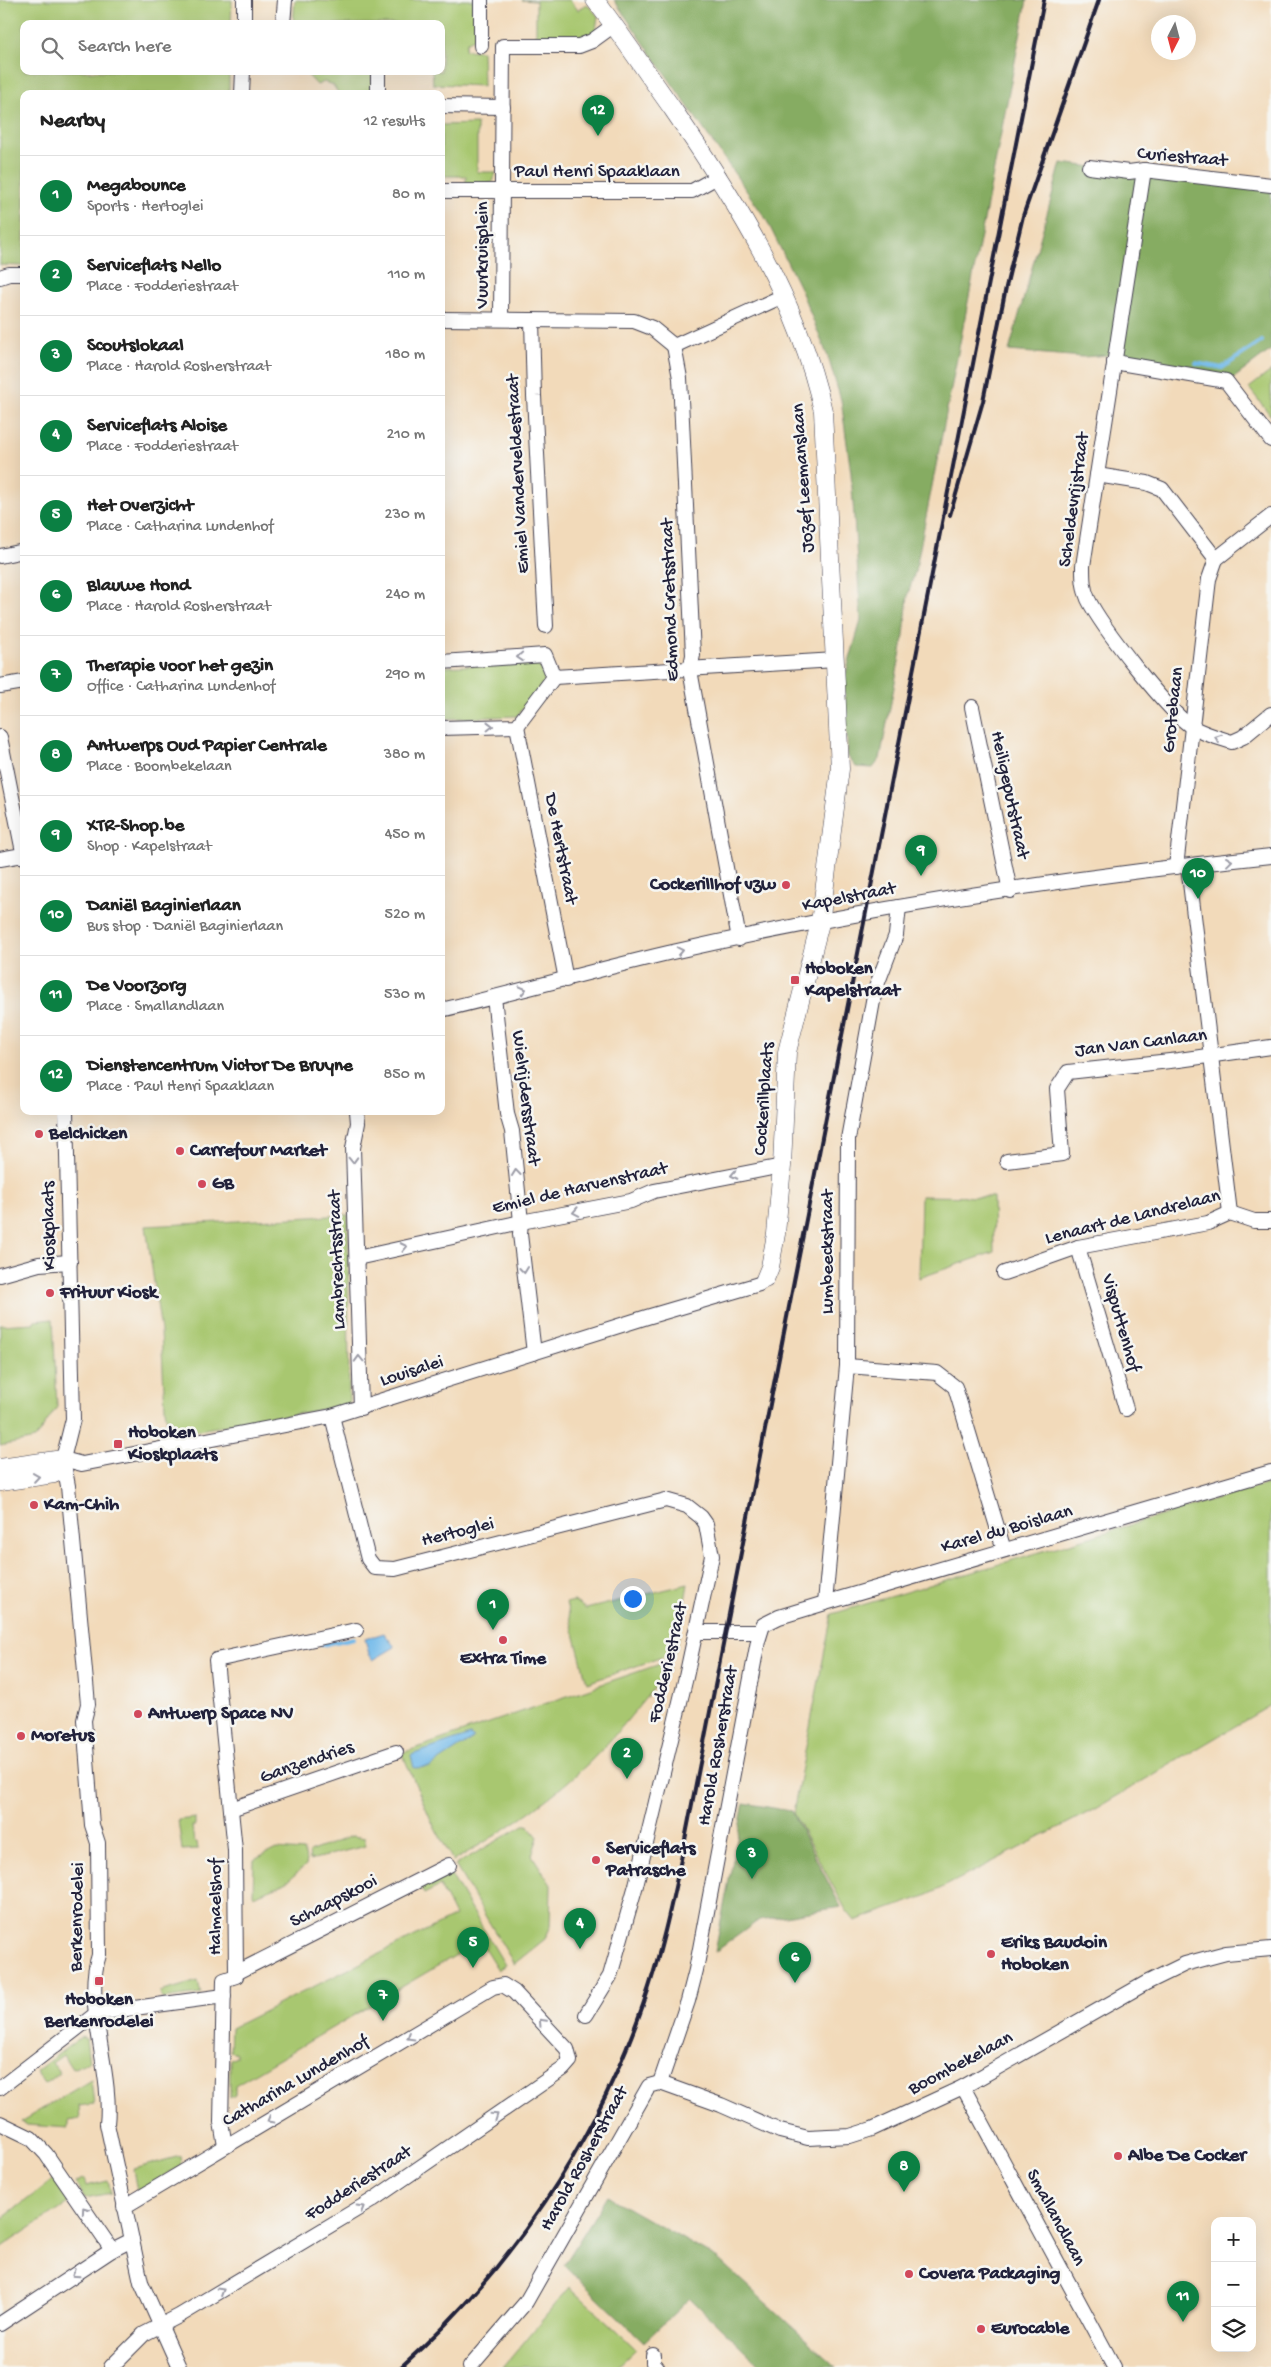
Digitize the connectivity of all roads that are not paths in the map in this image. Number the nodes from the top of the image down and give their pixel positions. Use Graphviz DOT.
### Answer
graph roads {
  1 [pos="244,0"];
  2 [pos="284,0"];
  3 [pos="481,0"];
  4 [pos="595,0"];
  5 [pos="244,20"];
  6 [pos="284,20"];
  7 [pos="614,25"];
  8 [pos="503,46"];
  9 [pos="243,75"];
  10 [pos="378,75"];
  11 [pos="242,90"];
  12 [pos="378,90"];
  13 [pos="445,106"];
  14 [pos="503,107"];
  15 [pos="1089,167"];
  16 [pos="1144,170"];
  17 [pos="719,176"];
  18 [pos="1271,185"];
  19 [pos="445,191"];
  20 [pos="502,192"];
  21 [pos="20,274"];
  22 [pos="0,277"];
  23 [pos="783,296"];
  24 [pos="445,319"];
  25 [pos="501,319"];
  26 [pos="532,320"];
  27 [pos="674,346"];
  28 [pos="1114,362"];
  29 [pos="1271,440"];
  30 [pos="1097,476"];
  31 [pos="1271,516"];
  32 [pos="20,552"];
  33 [pos="0,556"];
  34 [pos="1216,559"];
  35 [pos="546,626"];
  36 [pos="836,660"];
  37 [pos="445,662"];
  38 [pos="690,670"];
  39 [pos="554,677"];
  40 [pos="20,683"];
  41 [pos="0,686"];
  42 [pos="972,707"];
  43 [pos="1268,721"];
  44 [pos="517,726"];
  45 [pos="1192,727"];
  46 [pos="445,728"];
  47 [pos="0,737"];
  48 [pos="20,835"];
  49 [pos="20,856"];
  50 [pos="1271,856"];
  51 [pos="0,859"];
  52 [pos="1182,866"];
  53 [pos="1010,891"];
  54 [pos="899,907"];
  55 [pos="820,923"];
  56 [pos="739,939"];
  57 [pos="566,980"];
  58 [pos="494,998"];
  59 [pos="445,1009"];
  60 [pos="1271,1047"];
  61 [pos="1210,1055"];
  62 [pos="66,1115"];
  63 [pos="357,1115"];
  64 [pos="1007,1161"];
  65 [pos="782,1166"];
  66 [pos="1230,1213"];
  67 [pos="1271,1221"];
  68 [pos="521,1222"];
  69 [pos="1078,1247"];
  70 [pos="357,1258"];
  71 [pos="70,1262"];
  72 [pos="1004,1272"];
  73 [pos="0,1275"];
  74 [pos="764,1279"];
  75 [pos="534,1353"];
  76 [pos="847,1366"];
  77 [pos="361,1408"];
  78 [pos="1126,1409"];
  79 [pos="332,1416"];
  80 [pos="63,1459"];
  81 [pos="0,1468"];
  82 [pos="1271,1472"];
  83 [pos="0,1482"];
  84 [pos="701,1517"];
  85 [pos="1004,1550"];
  86 [pos="825,1603"];
  87 [pos="356,1630"];
  88 [pos="696,1632"];
  89 [pos="760,1632"];
  90 [pos="396,1752"];
  91 [pos="231,1809"];
  92 [pos="449,1865"];
  93 [pos="1271,1949"];
  94 [pos="236,1972"];
  95 [pos="224,1996"];
  96 [pos="97,2013"];
  97 [pos="586,2015"];
  98 [pos="570,2061"];
  99 [pos="660,2083"];
  100 [pos="963,2087"];
  101 [pos="0,2088"];
  102 [pos="0,2123"];
  103 [pos="225,2146"];
  104 [pos="124,2207"];
  105 [pos="132,2240"];
  106 [pos="112,2250"];
  107 [pos="0,2324"];
  108 [pos="159,2325"];
  109 [pos="111,2367"];
  110 [pos="179,2367"];
  111 [pos="470,2367"];
  112 [pos="1114,2367"];
  1 -- 5 [label="street"];
  2 -- 6 [label="street"];
  3 -- 8 [label="street"];
  4 -- 7 [label="street, Jozef Leemanslaan"];
  7 -- 8 [label="street"];
  7 -- 17 [label="street, Jozef Leemanslaan"];
  8 -- 14 [label="street, Paul Henri Spaaklaan"];
  9 -- 11 [label="street"];
  10 -- 12 [label="street"];
  13 -- 14 [label="street"];
  14 -- 20 [label="street, Paul Henri Spaaklaan"];
  15 -- 16 [label="street, Curiestraat"];
  16 -- 18 [label="street, Curiestraat"];
  16 -- 28 [label="street, Scheldevrijstraat"];
  17 -- 20 [label="street, Paul Henri Spaaklaan"];
  17 -- 23 [label="street, Jozef Leemanslaan"];
  19 -- 20 [label="street, Paul Henri Spaaklaan"];
  20 -- 25 [label="street, Vuurkruisplein"];
  21 -- 22 [label="street"];
  23 -- 27 [label="street"];
  23 -- 36 [label="street, Jozef Leemanslaan"];
  24 -- 25 [label="street"];
  25 -- 26 [label="street"];
  26 -- 27 [label="street"];
  26 -- 35 [label="street, Emiel Vanderveldestraat"];
  27 -- 38 [label="street, Edmond Cretsstraat"];
  28 -- 29 [label="street"];
  28 -- 30 [label="street, Scheldevrijstraat"];
  30 -- 34 [label="street"];
  30 -- 45 [label="street, Scheldevrijstraat"];
  31 -- 34 [label="street"];
  32 -- 33 [label="street"];
  34 -- 45 [label="street, Grotebaan"];
  36 -- 38 [label="street"];
  36 -- 55 [label="street, Jozef Leemanslaan"];
  39 -- 37 [label="street, one-way"];
  38 -- 39 [label="street"];
  38 -- 56 [label="street, Edmond Cretsstraat"];
  39 -- 44 [label="street"];
  40 -- 41 [label="street"];
  42 -- 53 [label="street, Heiligeputstraat"];
  43 -- 45 [label="street, one-way"];
  46 -- 44 [label="street, one-way"];
  44 -- 57 [label="street, De Hertstraat"];
  45 -- 52 [label="street, Grotebaan"];
  47 -- 48 [label="street"];
  49 -- 51 [label="street"];
  52 -- 50 [label="street, Kapelstraat, one-way"];
  52 -- 53 [label="street, Kapelstraat"];
  52 -- 61 [label="street, Grotebaan"];
  53 -- 54 [label="street, Kapelstraat"];
  54 -- 55 [label="street, Kapelstraat"];
  54 -- 76 [label="street, Lumbeeckstraat"];
  55 -- 56 [label="street, Kapelstraat"];
  55 -- 65 [label="street, Cockerillplaats"];
  57 -- 56 [label="street, Kapelstraat, one-way"];
  58 -- 57 [label="street, Kapelstraat, one-way"];
  58 -- 59 [label="street, Kapelstraat"];
  68 -- 58 [label="street, Wielrijdersstraat, one-way"];
  60 -- 61 [label="street, Jan Van Canlaan"];
  61 -- 64 [label="street, Jan Van Canlaan"];
  61 -- 66 [label="street, Grotebaan"];
  62 -- 71 [label="street, Kioskplaats"];
  63 -- 70 [label="street, Lambrechtsstraat, one-way"];
  65 -- 68 [label="street, Emiel de Harvenstraat, one-way"];
  65 -- 74 [label="street, Cockerillplaats"];
  66 -- 67 [label="street, Lenaart de Landrelaan"];
  66 -- 69 [label="street, Lenaart de Landrelaan"];
  70 -- 68 [label="street, Emiel de Harvenstraat, one-way"];
  68 -- 75 [label="street, Wielrijdersstraat, one-way"];
  69 -- 72 [label="street, Lenaart de Landrelaan"];
  69 -- 78 [label="street, Visputtenhof"];
  77 -- 70 [label="street, Lambrechtsstraat, one-way"];
  71 -- 73 [label="street"];
  71 -- 80 [label="street, Kioskplaats"];
  74 -- 75 [label="street, Louisalei"];
  75 -- 77 [label="street, Louisalei"];
  76 -- 85 [label="street"];
  76 -- 86 [label="street, Lumbeeckstraat"];
  77 -- 79 [label="street, Louisalei"];
  79 -- 80 [label="street, Louisalei"];
  79 -- 84 [label="street, Hertoglei"];
  80 -- 81 [label="street"];
  83 -- 80 [label="street, one-way"];
  80 -- 96 [label="street, Berkenrodelei"];
  82 -- 85 [label="street, Karel du Boislaan"];
  84 -- 88 [label="street, Fodderiestraat"];
  85 -- 86 [label="street, Karel du Boislaan"];
  86 -- 89 [label="street, Karel du Boislaan"];
  87 -- 91 [label="street, Halmaelshof"];
  88 -- 89 [label="street"];
  88 -- 97 [label="street, Fodderiestraat"];
  89 -- 99 [label="street, Harold Rosherstraat"];
  90 -- 91 [label="street, Ganzendries"];
  91 -- 94 [label="street, Halmaelshof"];
  92 -- 94 [label="street, Schaapskooi"];
  93 -- 100 [label="street, Boombekelaan"];
  94 -- 95 [label="street, Halmaelshof"];
  95 -- 96 [label="street"];
  95 -- 103 [label="street, Halmaelshof"];
  96 -- 101 [label="street"];
  96 -- 104 [label="street, Berkenrodelei"];
  98 -- 103 [label="street, Catharina Lundenhof, one-way"];
  108 -- 98 [label="street, Fodderiestraat, one-way"];
  99 -- 100 [label="street, Boombekelaan"];
  99 -- 111 [label="street, Harold Rosherstraat"];
  100 -- 112 [label="street, Smallandlaan"];
  106 -- 102 [label="street, one-way"];
  103 -- 104 [label="street, Catharina Lundenhof"];
  104 -- 105 [label="street, Berkenrodelei"];
  105 -- 106 [label="street"];
  105 -- 108 [label="street, Berkenrodelei"];
  106 -- 107 [label="street, one-way"];
  108 -- 109 [label="street, Fodderiestraat"];
  108 -- 110 [label="street, Berkenrodelei"];
}
